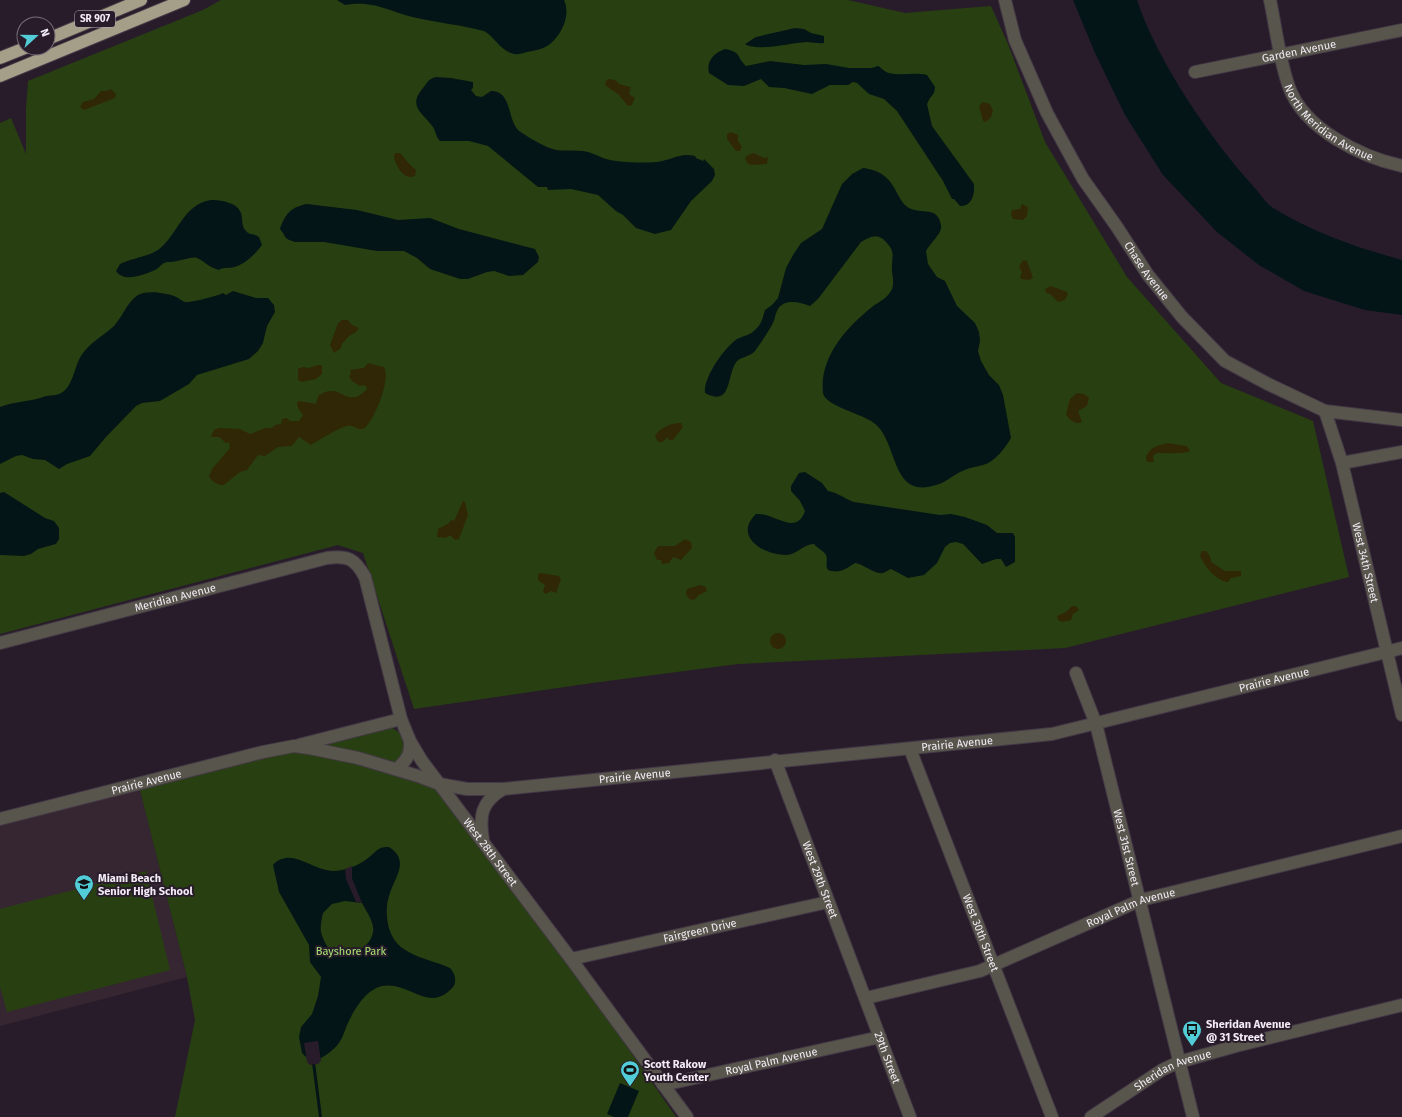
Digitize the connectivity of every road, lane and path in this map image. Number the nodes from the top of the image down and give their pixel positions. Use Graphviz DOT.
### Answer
graph roads {
  1 [pos="141,0"];
  2 [pos="184,0"];
  3 [pos="1005,0"];
  4 [pos="1270,0"];
  5 [pos="1402,30"];
  6 [pos="56,36"];
  7 [pos="16,52"];
  8 [pos="1281,54"];
  9 [pos="0,58"];
  10 [pos="1195,72"];
  11 [pos="0,76"];
  12 [pos="1402,166"];
  13 [pos="1325,411"];
  14 [pos="1402,420"];
  15 [pos="1402,452"];
  16 [pos="1342,463"];
  17 [pos="350,559"];
  18 [pos="0,643"];
  19 [pos="1402,648"];
  20 [pos="1387,652"];
  21 [pos="1076,673"];
  22 [pos="1402,715"];
  23 [pos="401,719"];
  24 [pos="1096,724"];
  25 [pos="410,741"];
  26 [pos="294,746"];
  27 [pos="910,749"];
  28 [pos="775,760"];
  29 [pos="397,769"];
  30 [pos="439,784"];
  31 [pos="503,789"];
  32 [pos="0,819"];
  33 [pos="1402,836"];
  34 [pos="483,841"];
  35 [pos="1141,900"];
  36 [pos="828,902"];
  37 [pos="571,959"];
  38 [pos="994,965"];
  39 [pos="866,998"];
  40 [pos="1402,1005"];
  41 [pos="880,1036"];
  42 [pos="1180,1062"];
  43 [pos="663,1085"];
  44 [pos="687,1117"];
  45 [pos="910,1117"];
  46 [pos="1052,1117"];
  47 [pos="1091,1117"];
  48 [pos="1193,1117"];
  1 -- 6 [label="highway, SR 907"];
  2 -- 11 [label="highway, SR 907"];
  3 -- 13 [label="street, Chase Avenue"];
  4 -- 8 [label="street"];
  5 -- 8 [label="street, Garden Avenue"];
  7 -- 9 [label="highway"];
  8 -- 10 [label="street, Garden Avenue"];
  8 -- 12 [label="street, North Meridian Avenue"];
  13 -- 14 [label="street, Chase Avenue"];
  13 -- 16 [label="street, West 34th Street"];
  15 -- 16 [label="street"];
  16 -- 20 [label="street, West 34th Street"];
  17 -- 18 [label="street, Meridian Avenue"];
  17 -- 23 [label="street, West 28th Street"];
  19 -- 20 [label="street, Prairie Avenue"];
  20 -- 22 [label="street, West 34th Street"];
  20 -- 24 [label="street, Prairie Avenue"];
  21 -- 24 [label="street, West 31st Street"];
  23 -- 25 [label="street, West 28th Street"];
  23 -- 26 [label="street, Prairie Avenue"];
  24 -- 27 [label="street, Prairie Avenue"];
  24 -- 35 [label="street, West 31st Street"];
  25 -- 29 [label="street"];
  25 -- 30 [label="street, West 28th Street"];
  26 -- 29 [label="street, Prairie Avenue"];
  26 -- 32 [label="street, Prairie Avenue"];
  27 -- 28 [label="street, Prairie Avenue"];
  27 -- 38 [label="street, West 30th Street"];
  28 -- 31 [label="street, Prairie Avenue"];
  28 -- 36 [label="street, West 29th Street"];
  29 -- 30 [label="street, Prairie Avenue"];
  30 -- 31 [label="street, Prairie Avenue"];
  30 -- 34 [label="street, West 28th Street"];
  31 -- 34 [label="street"];
  33 -- 35 [label="street, Royal Palm Avenue"];
  34 -- 37 [label="street, West 28th Street"];
  35 -- 38 [label="street, Royal Palm Avenue"];
  35 -- 42 [label="street, West 31st Street"];
  36 -- 37 [label="street, Fairgreen Drive"];
  36 -- 39 [label="street, West 29th Street"];
  37 -- 43 [label="street, West 28th Street"];
  38 -- 39 [label="street, Royal Palm Avenue"];
  38 -- 46 [label="street, West 30th Street"];
  39 -- 41 [label="street, 29th Street"];
  40 -- 42 [label="street, Sheridan Avenue"];
  41 -- 43 [label="street, Royal Palm Avenue"];
  41 -- 45 [label="street, 29th Street"];
  42 -- 47 [label="street, Sheridan Avenue"];
  42 -- 48 [label="street, West 31st Street"];
  43 -- 44 [label="street, West 28th Street"];
}
